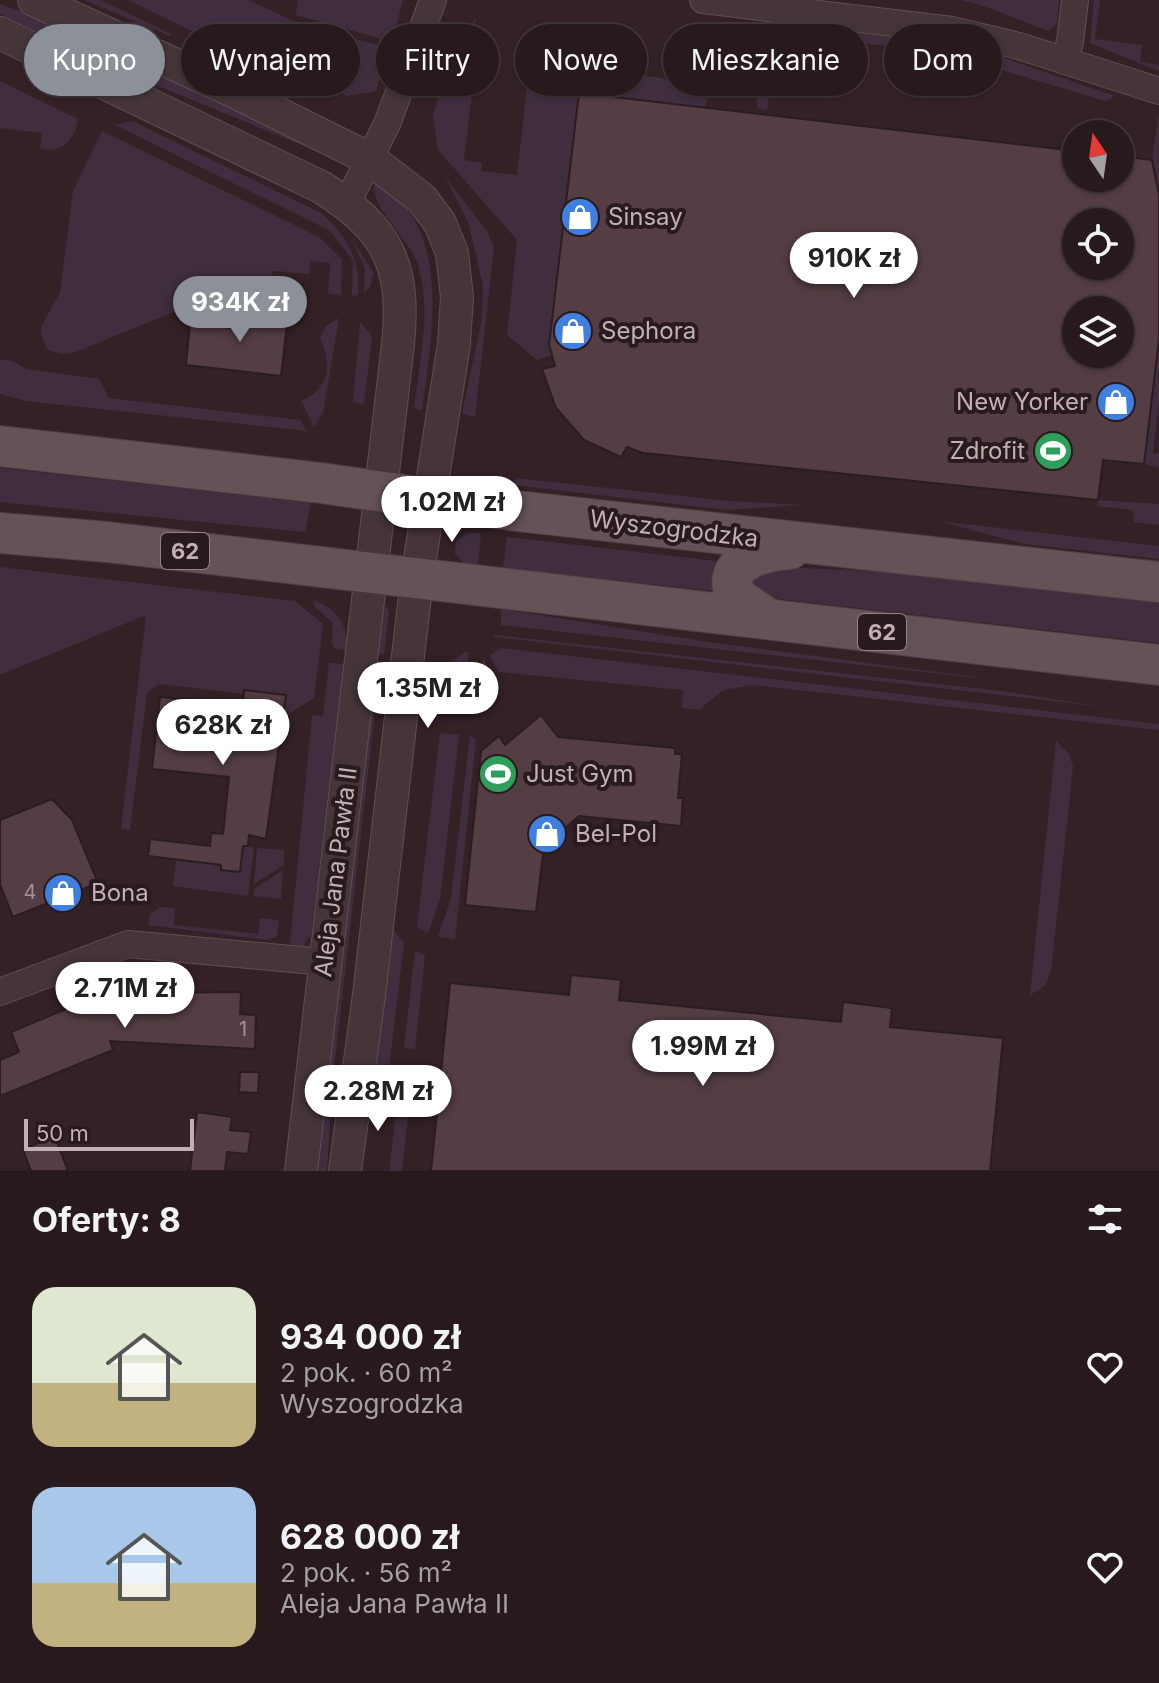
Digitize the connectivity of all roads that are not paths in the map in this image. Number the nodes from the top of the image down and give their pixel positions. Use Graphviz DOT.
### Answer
graph roads {
  1 [pos="34,0"];
  2 [pos="433,0"];
  3 [pos="703,0"];
  4 [pos="1075,0"];
  5 [pos="0,33"];
  6 [pos="1064,61"];
  7 [pos="1159,91"];
  8 [pos="370,159"];
  9 [pos="347,203"];
  10 [pos="0,446"];
  11 [pos="382,491"];
  12 [pos="432,499"];
  13 [pos="0,533"];
  14 [pos="826,547"];
  15 [pos="370,573"];
  16 [pos="417,578"];
  17 [pos="1159,582"];
  18 [pos="767,618"];
  19 [pos="1159,665"];
  20 [pos="325,962"];
  21 [pos="0,992"];
  22 [pos="301,1171"];
  23 [pos="345,1171"];
  1 -- 8 [label="street, Aleja Jana Pawła II"];
  2 -- 8 [label="street"];
  3 -- 6 [label="street"];
  4 -- 6 [label="street"];
  5 -- 9 [label="street, Aleja Jana Pawła II"];
  6 -- 7 [label="street"];
  8 -- 9 [label="street"];
  8 -- 12 [label="street, Aleja Jana Pawła II"];
  9 -- 11 [label="street, Aleja Jana Pawła II"];
  10 -- 11 [label="main road, Wyszogrodzka"];
  11 -- 12 [label="main road, Wyszogrodzka"];
  11 -- 15 [label="street, Aleja Jana Pawła II"];
  12 -- 14 [label="main road, Wyszogrodzka"];
  12 -- 16 [label="street, Aleja Jana Pawła II"];
  13 -- 15 [label="main road, 62"];
  14 -- 17 [label="main road, Wyszogrodzka"];
  14 -- 18 [label="main road"];
  15 -- 16 [label="main road, 62"];
  15 -- 20 [label="street, Aleja Jana Pawła II"];
  16 -- 18 [label="main road, 62"];
  16 -- 23 [label="street, Aleja Jana Pawła II"];
  18 -- 19 [label="main road, 62"];
  20 -- 21 [label="street"];
  20 -- 22 [label="street, Aleja Jana Pawła II"];
}
